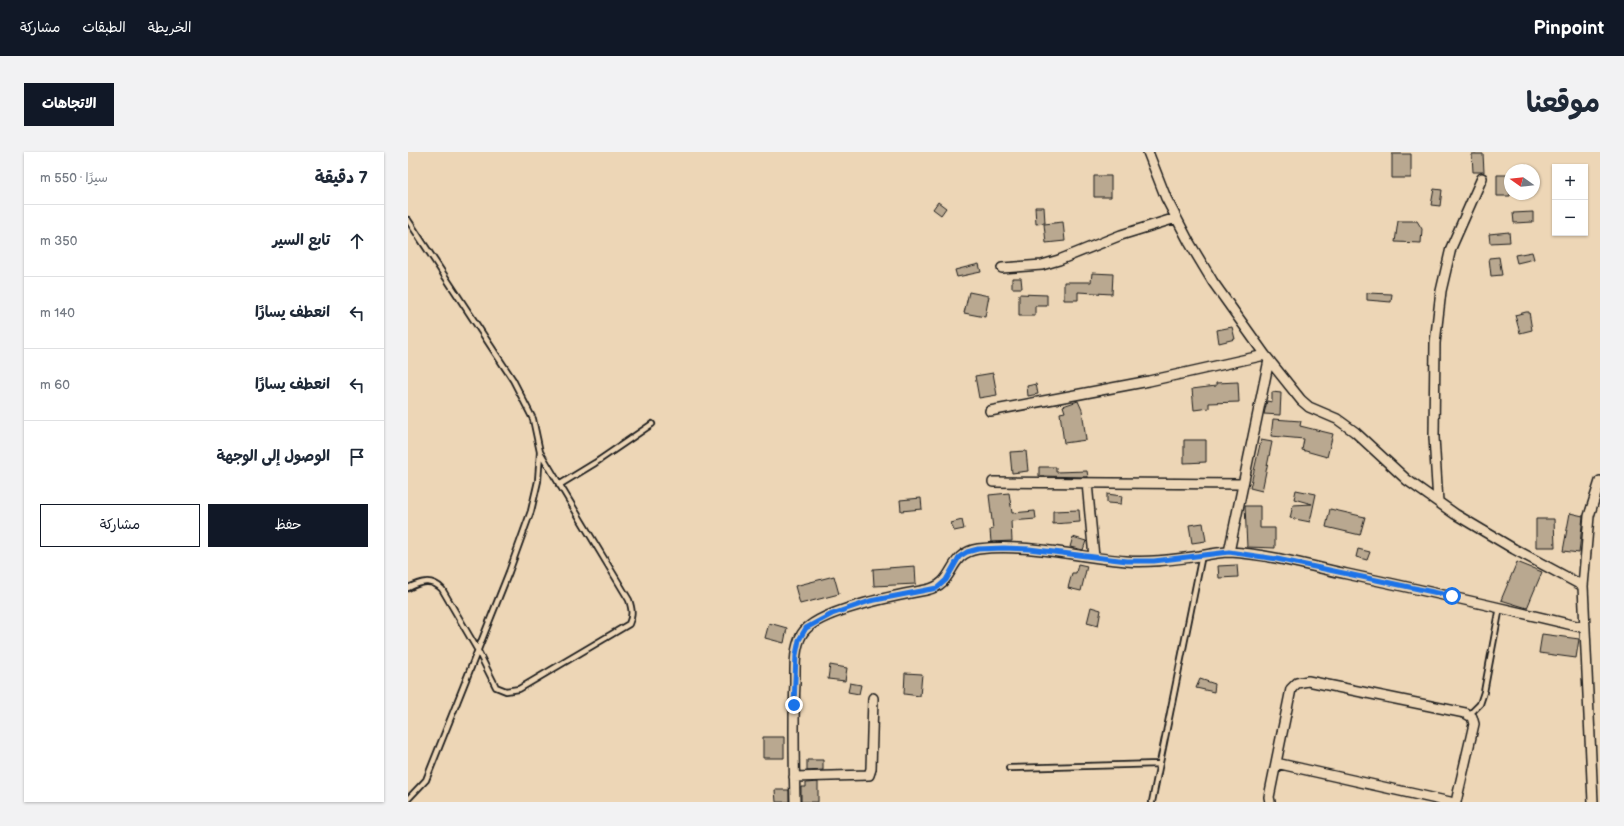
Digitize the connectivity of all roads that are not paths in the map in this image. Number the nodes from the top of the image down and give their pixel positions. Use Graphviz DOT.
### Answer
graph roads {
  1 [pos="1148,152"];
  2 [pos="1482,178"];
  3 [pos="1176,218"];
  4 [pos="408,220"];
  5 [pos="1002,268"];
  6 [pos="1267,358"];
  7 [pos="990,411"];
  8 [pos="652,424"];
  9 [pos="540,452"];
  10 [pos="1600,481"];
  11 [pos="994,482"];
  12 [pos="1087,483"];
  13 [pos="1243,484"];
  14 [pos="559,485"];
  15 [pos="1438,502"];
  16 [pos="1229,552"];
  17 [pos="1202,555"];
  18 [pos="1094,557"];
  19 [pos="1583,586"];
  20 [pos="408,588"];
  21 [pos="1500,607"];
  22 [pos="1585,628"];
  23 [pos="477,649"];
  24 [pos="873,698"];
  25 [pos="1469,715"];
  26 [pos="1276,763"];
  27 [pos="1160,764"];
  28 [pos="1009,768"];
  29 [pos="794,777"];
  30 [pos="408,799"];
  31 [pos="795,802"];
  32 [pos="1152,802"];
  33 [pos="1270,802"];
  34 [pos="1450,802"];
  35 [pos="1456,802"];
  36 [pos="1593,802"];
  1 -- 3 [label="street"];
  2 -- 15 [label="street"];
  3 -- 5 [label="street"];
  3 -- 6 [label="street"];
  4 -- 9 [label="lane"];
  6 -- 7 [label="street"];
  6 -- 13 [label="street"];
  6 -- 15 [label="street"];
  8 -- 14 [label="lane"];
  9 -- 14 [label="lane"];
  9 -- 23 [label="lane"];
  10 -- 19 [label="street"];
  11 -- 12 [label="street"];
  12 -- 13 [label="street"];
  12 -- 18 [label="street"];
  13 -- 16 [label="street"];
  14 -- 23 [label="lane"];
  15 -- 19 [label="street"];
  16 -- 17 [label="street"];
  16 -- 21 [label="street"];
  17 -- 18 [label="street"];
  17 -- 27 [label="lane"];
  18 -- 29 [label="street"];
  19 -- 22 [label="street"];
  20 -- 23 [label="lane"];
  21 -- 22 [label="street"];
  21 -- 25 [label="lane"];
  22 -- 36 [label="street"];
  23 -- 30 [label="lane"];
  24 -- 29 [label="street"];
  25 -- 26 [label="street"];
  25 -- 35 [label="street"];
  26 -- 33 [label="street"];
  26 -- 34 [label="street"];
  27 -- 28 [label="lane"];
  27 -- 32 [label="lane"];
  29 -- 31 [label="street"];
}
